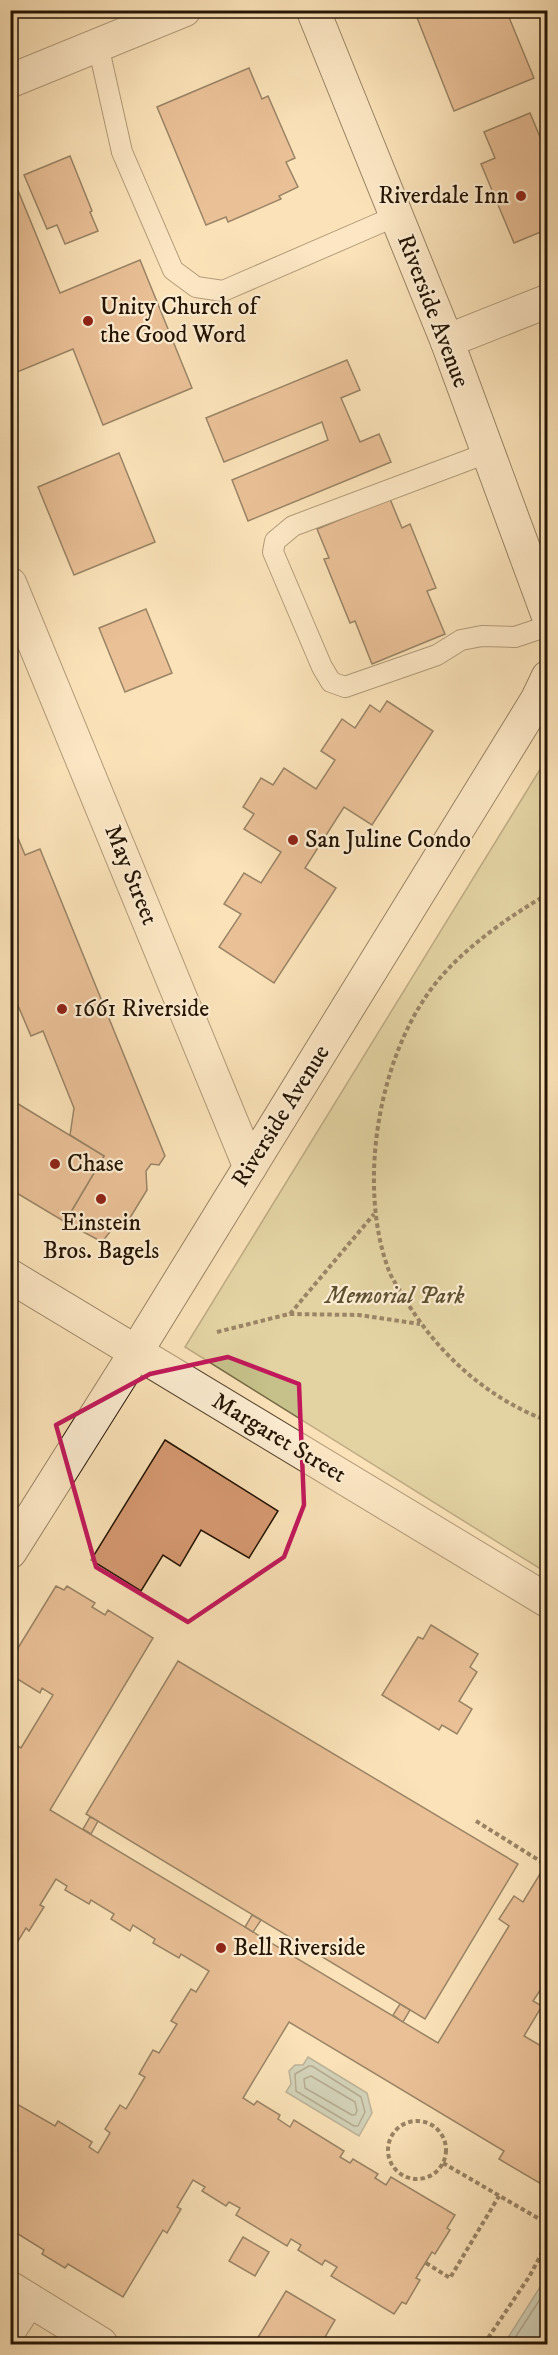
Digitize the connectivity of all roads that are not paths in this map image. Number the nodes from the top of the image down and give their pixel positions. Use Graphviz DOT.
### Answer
graph roads {
  1 [pos="184,10"];
  2 [pos="313,10"];
  3 [pos="98,45"];
  4 [pos="10,81"];
  5 [pos="396,216"];
  6 [pos="548,301"];
  7 [pos="447,341"];
  8 [pos="488,453"];
  9 [pos="10,584"];
  10 [pos="548,615"];
  11 [pos="548,626"];
  12 [pos="548,677"];
  13 [pos="250,1167"];
  14 [pos="10,1276"];
  15 [pos="136,1352"];
  16 [pos="10,1552"];
  17 [pos="548,1602"];
  18 [pos="20,2294"];
  19 [pos="10,2329"];
  20 [pos="101,2344"];
  1 -- 3 [label="main road"];
  2 -- 5 [label="main road, Riverside Avenue"];
  3 -- 4 [label="main road"];
  3 -- 5 [label="lane"];
  5 -- 7 [label="main road, Riverside Avenue"];
  6 -- 7 [label="main road"];
  7 -- 8 [label="main road, Riverside Avenue"];
  8 -- 10 [label="main road, Riverside Avenue"];
  8 -- 11 [label="lane"];
  9 -- 13 [label="main road, May Street"];
  12 -- 13 [label="main road, Riverside Avenue"];
  13 -- 15 [label="main road, Riverside Avenue"];
  14 -- 15 [label="main road, Margaret Street"];
  15 -- 16 [label="main road, Riverside Avenue"];
  15 -- 17 [label="main road, Margaret Street"];
  18 -- 19 [label="main road"];
  18 -- 20 [label="main road"];
}
